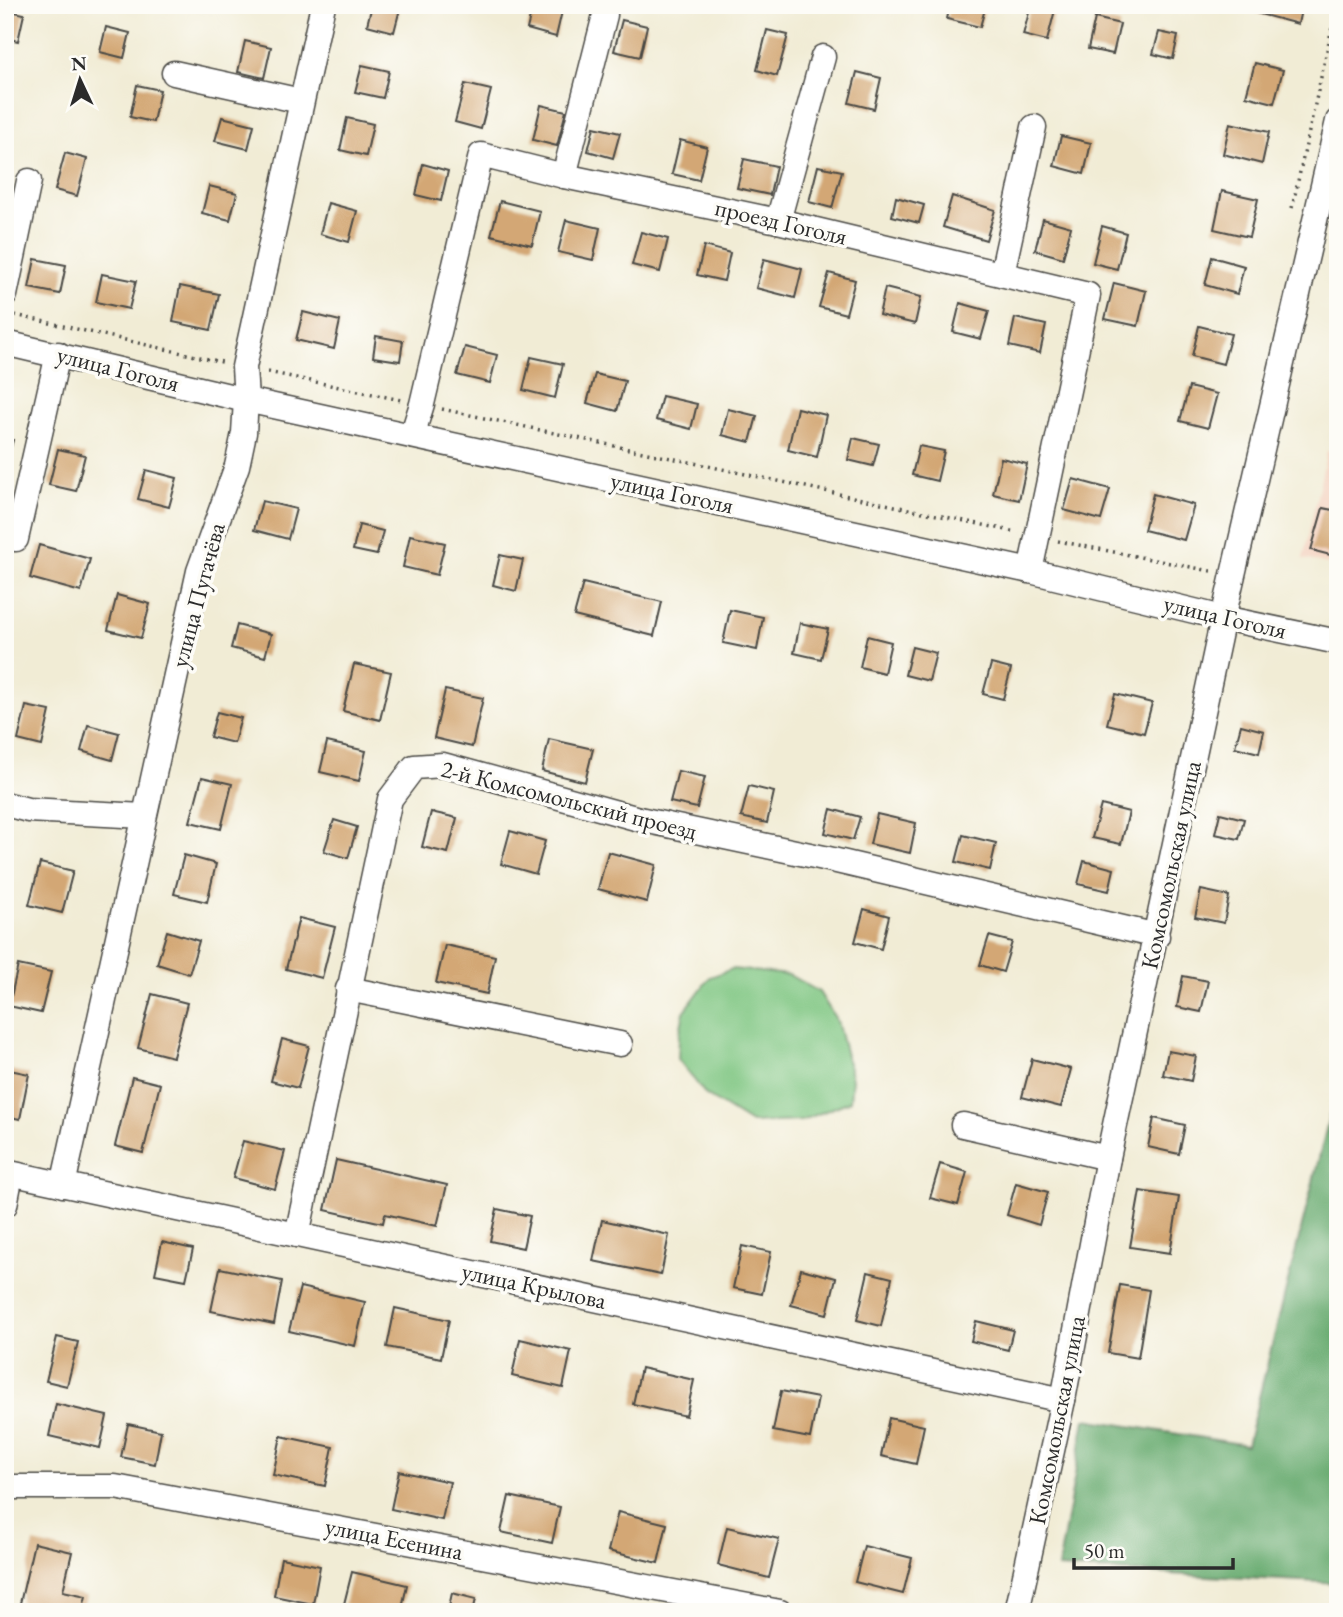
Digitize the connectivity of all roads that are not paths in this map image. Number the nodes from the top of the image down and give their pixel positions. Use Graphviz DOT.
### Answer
graph roads {
  1 [pos="323,5"];
  2 [pos="605,15"];
  3 [pos="823,57"];
  4 [pos="174,73"];
  5 [pos="301,101"];
  6 [pos="1338,121"];
  7 [pos="1034,127"];
  8 [pos="564,176"];
  9 [pos="29,181"];
  10 [pos="1330,189"];
  11 [pos="778,221"];
  12 [pos="1002,274"];
  13 [pos="5,295"];
  14 [pos="5,343"];
  15 [pos="58,354"];
  16 [pos="246,400"];
  17 [pos="412,436"];
  18 [pos="16,539"];
  19 [pos="1030,571"];
  20 [pos="1223,618"];
  21 [pos="1338,642"];
  22 [pos="5,804"];
  23 [pos="144,816"];
  24 [pos="1157,936"];
  25 [pos="348,989"];
  26 [pos="620,1044"];
  27 [pos="963,1125"];
  28 [pos="1108,1158"];
  29 [pos="8,1173"];
  30 [pos="63,1185"];
  31 [pos="5,1205"];
  32 [pos="297,1234"];
  33 [pos="1063,1400"];
  34 [pos="5,1487"];
  35 [pos="780,1612"];
  36 [pos="1017,1612"];
  1 -- 5 [label="street, улица Пугачёва"];
  2 -- 8 [label="street"];
  3 -- 11 [label="street"];
  4 -- 5 [label="street"];
  5 -- 16 [label="street, улица Пугачёва"];
  6 -- 10 [label="street, Комсомольская улица"];
  7 -- 12 [label="street"];
  8 -- 11 [label="street, проезд Гоголя"];
  8 -- 17 [label="street, проезд Гоголя"];
  9 -- 13 [label="street"];
  10 -- 20 [label="street, Комсомольская улица"];
  11 -- 12 [label="street, проезд Гоголя"];
  12 -- 19 [label="street, проезд Гоголя"];
  14 -- 15 [label="street, улица Гоголя"];
  15 -- 16 [label="street, улица Гоголя"];
  15 -- 18 [label="street"];
  16 -- 17 [label="street, улица Гоголя"];
  16 -- 23 [label="street, улица Пугачёва"];
  17 -- 19 [label="street, улица Гоголя"];
  19 -- 20 [label="street, улица Гоголя"];
  20 -- 21 [label="street, улица Гоголя"];
  20 -- 24 [label="street, Комсомольская улица"];
  22 -- 23 [label="street"];
  23 -- 30 [label="street, улица Пугачёва"];
  24 -- 25 [label="street, 2-й Комсомольский проезд"];
  24 -- 28 [label="street, Комсомольская улица"];
  25 -- 26 [label="street"];
  25 -- 32 [label="street, 2-й Комсомольский проезд"];
  27 -- 28 [label="street"];
  28 -- 33 [label="street, Комсомольская улица"];
  29 -- 30 [label="street, улица Крылова"];
  29 -- 31 [label="street"];
  30 -- 32 [label="street, улица Крылова"];
  32 -- 33 [label="street, улица Крылова"];
  33 -- 36 [label="street, Комсомольская улица"];
  34 -- 35 [label="street, улица Есенина"];
}
